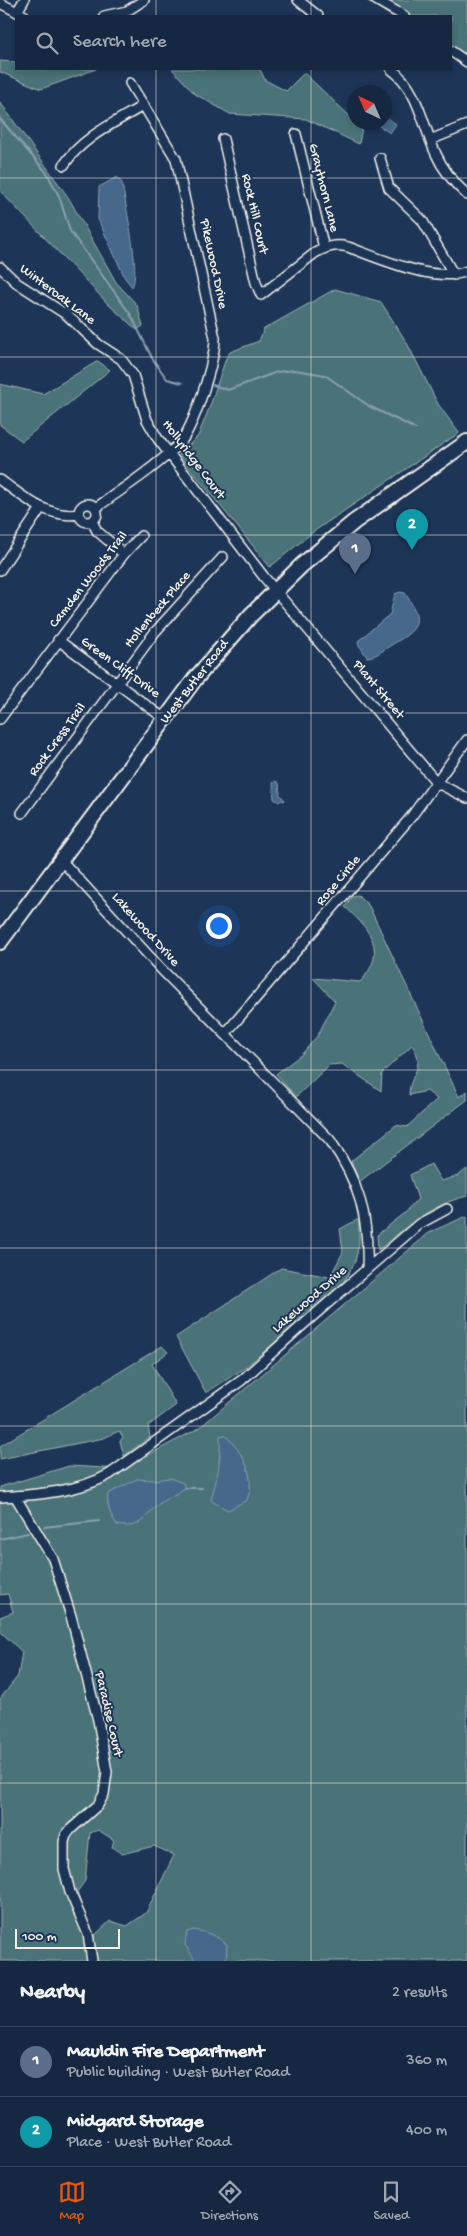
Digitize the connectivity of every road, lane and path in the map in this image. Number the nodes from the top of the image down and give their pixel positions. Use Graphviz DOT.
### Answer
graph roads {
  1 [pos="24,0"];
  2 [pos="144,0"];
  3 [pos="298,0"];
  4 [pos="376,0"];
  5 [pos="0,3"];
  6 [pos="21,14"];
  7 [pos="109,15"];
  8 [pos="317,15"];
  9 [pos="402,15"];
  10 [pos="452,51"];
  11 [pos="467,62"];
  12 [pos="392,70"];
  13 [pos="130,83"];
  14 [pos="144,105"];
  15 [pos="467,125"];
  16 [pos="296,134"];
  17 [pos="224,139"];
  18 [pos="430,140"];
  19 [pos="380,158"];
  20 [pos="64,165"];
  21 [pos="467,195"];
  22 [pos="324,248"];
  23 [pos="0,267"];
  24 [pos="467,271"];
  25 [pos="454,274"];
  26 [pos="98,344"];
  27 [pos="467,442"];
  28 [pos="467,452"];
  29 [pos="168,454"];
  30 [pos="435,466"];
  31 [pos="0,480"];
  32 [pos="41,508"];
  33 [pos="96,508"];
  34 [pos="79,514"];
  35 [pos="92,521"];
  36 [pos="141,536"];
  37 [pos="124,554"];
  38 [pos="222,557"];
  39 [pos="0,570"];
  40 [pos="276,591"];
  41 [pos="58,640"];
  42 [pos="116,683"];
  43 [pos="0,719"];
  44 [pos="165,719"];
  45 [pos="467,740"];
  46 [pos="437,783"];
  47 [pos="467,798"];
  48 [pos="22,813"];
  49 [pos="60,860"];
  50 [pos="0,942"];
  51 [pos="225,1034"];
  52 [pos="447,1210"];
  53 [pos="366,1269"];
  54 [pos="15,1496"];
  55 [pos="0,1497"];
  56 [pos="92,1961"];
  1 -- 6 [label="street"];
  2 -- 7 [label="street"];
  3 -- 8 [label="street"];
  4 -- 9 [label="street"];
  5 -- 6 [label="street"];
  10 -- 11 [label="street"];
  12 -- 18 [label="street"];
  13 -- 14 [label="street, Pikewood Drive"];
  14 -- 20 [label="street"];
  14 -- 29 [label="street, Pikewood Drive"];
  15 -- 18 [label="street"];
  16 -- 22 [label="street, Graythorn Lane"];
  17 -- 22 [label="street, Rock Hill Court"];
  18 -- 21 [label="street"];
  19 -- 25 [label="street"];
  22 -- 25 [label="street"];
  23 -- 26 [label="street, Winteroak Lane"];
  24 -- 25 [label="street"];
  26 -- 29 [label="street, Hollyridge Court"];
  27 -- 30 [label="main road, West Butler Road"];
  28 -- 30 [label="main road, West Butler Road"];
  29 -- 33 [label="street, Pikewood Drive"];
  29 -- 40 [label="street, Hollyridge Court"];
  30 -- 40 [label="main road, West Butler Road"];
  31 -- 32 [label="street"];
  32 -- 34 [label="street"];
  32 -- 39 [label="street"];
  33 -- 34 [label="street"];
  33 -- 35 [label="street"];
  34 -- 35 [label="street"];
  35 -- 37 [label="street"];
  36 -- 37 [label="street, Camden Woods Trail"];
  37 -- 41 [label="street, Camden Woods Trail"];
  38 -- 42 [label="street, Hollenbeck Place"];
  40 -- 44 [label="main road, West Butler Road"];
  40 -- 46 [label="street, Plant Street"];
  41 -- 42 [label="street, Green Cliff Drive"];
  41 -- 43 [label="street, Camden Woods Trail"];
  42 -- 44 [label="street, Green Cliff Drive"];
  42 -- 48 [label="street, Rock Cress Trail"];
  44 -- 49 [label="main road, West Butler Road"];
  45 -- 46 [label="street, Rose Circle"];
  46 -- 47 [label="street, Plant Street"];
  46 -- 51 [label="street, Rose Circle"];
  49 -- 50 [label="main road, West Butler Road"];
  49 -- 51 [label="street, Lakewood Drive"];
  51 -- 53 [label="street, Lakewood Drive"];
  52 -- 53 [label="street"];
  53 -- 54 [label="street, Lakewood Drive"];
  54 -- 55 [label="street, Lakewood Drive"];
  54 -- 56 [label="street, Paradise Court"];
}
